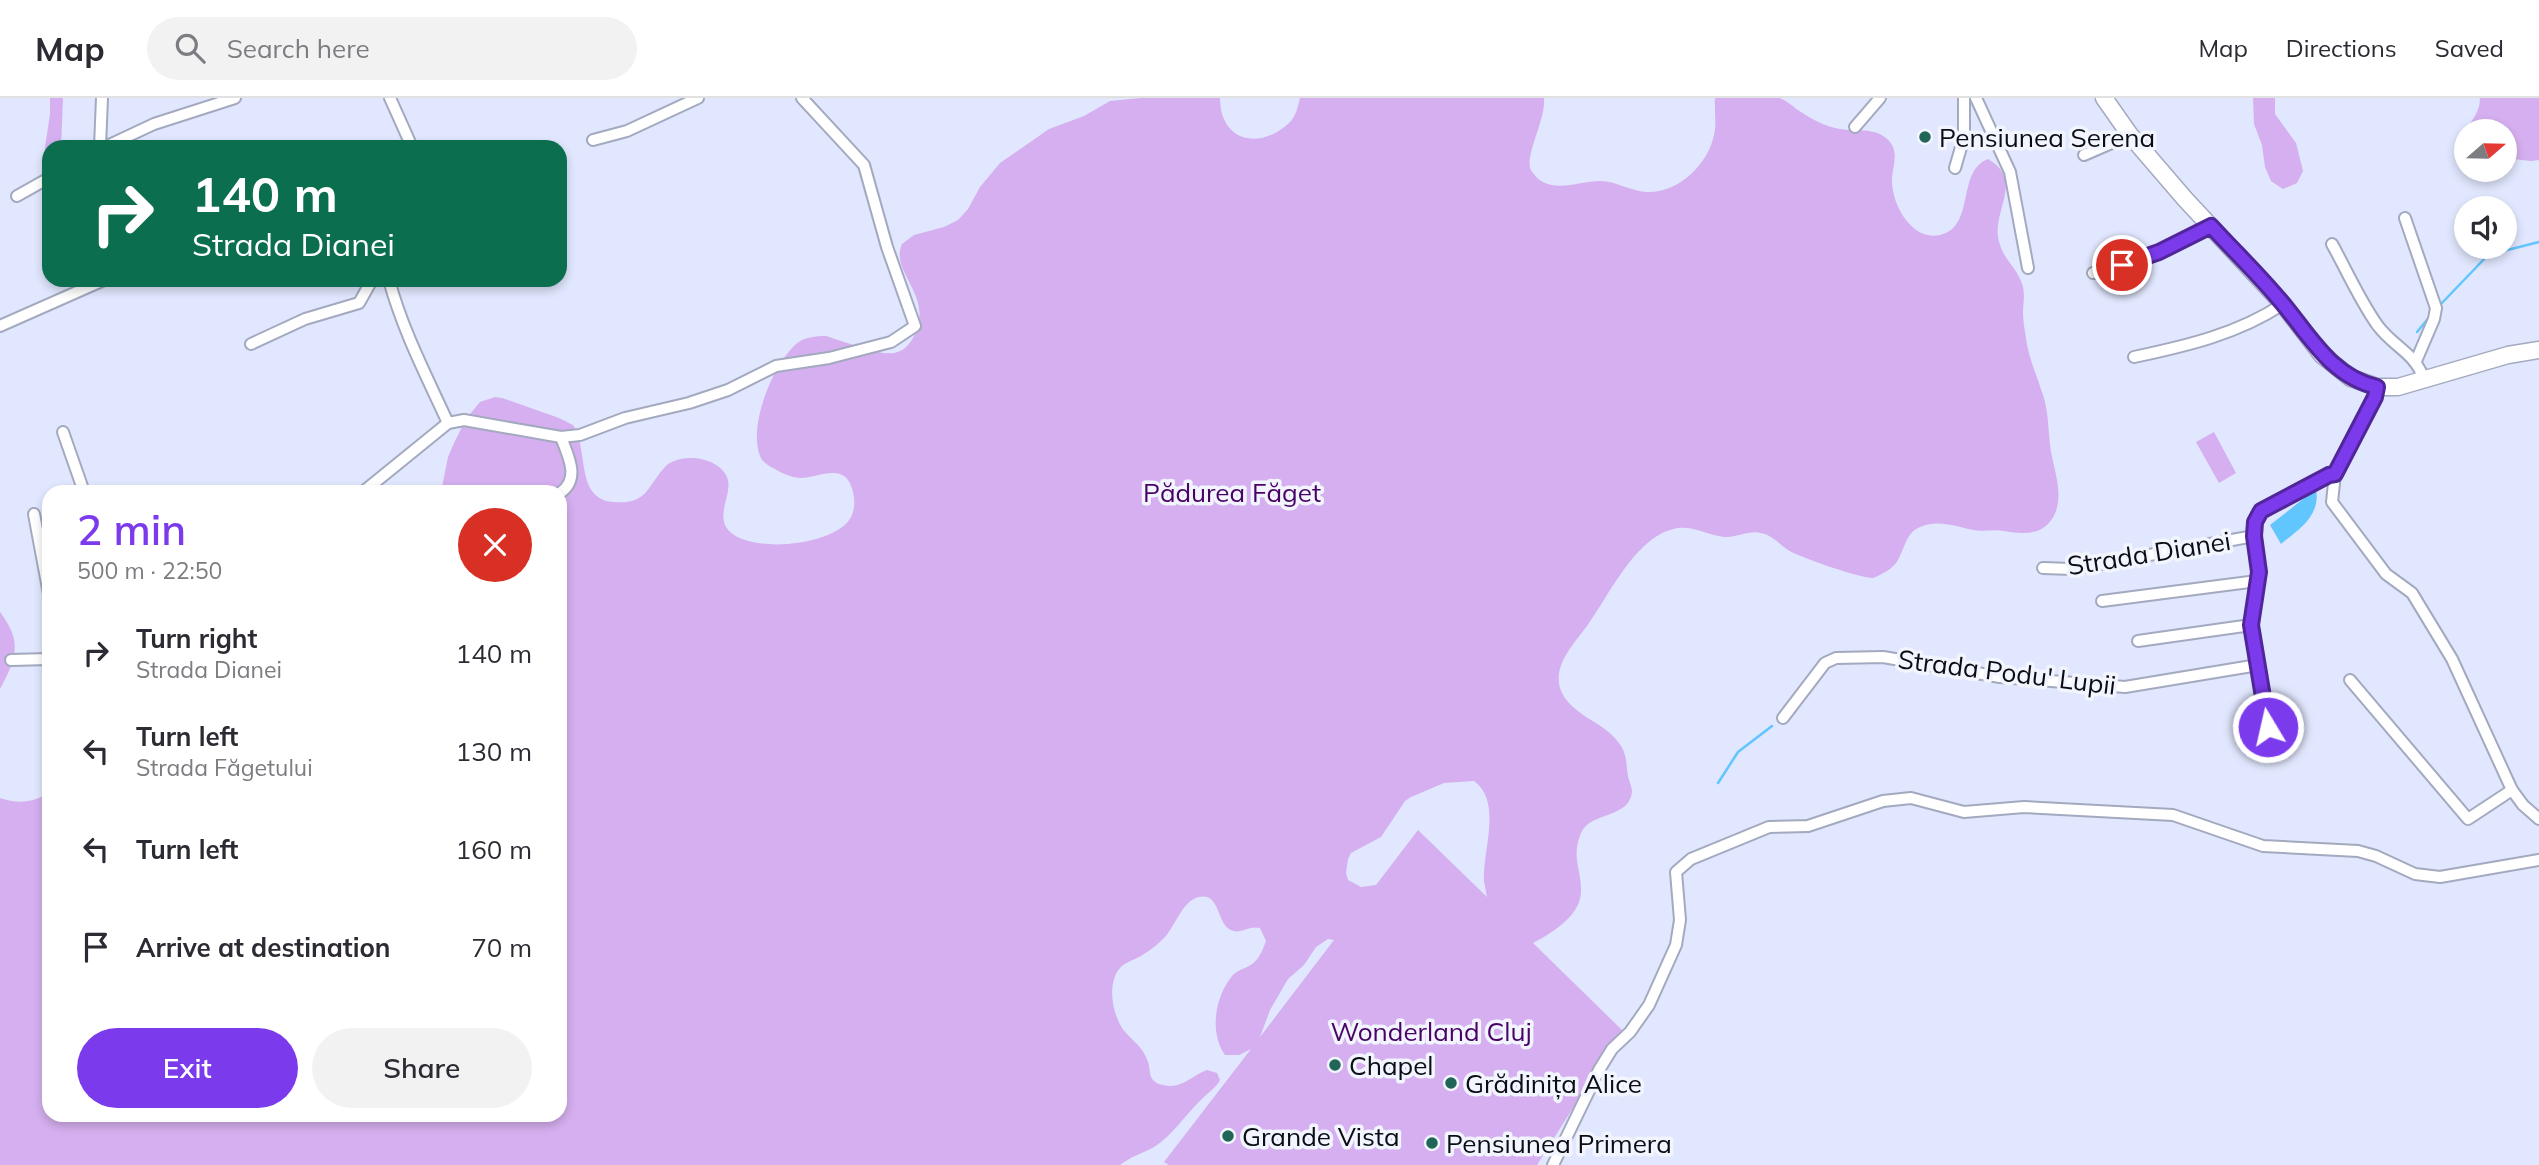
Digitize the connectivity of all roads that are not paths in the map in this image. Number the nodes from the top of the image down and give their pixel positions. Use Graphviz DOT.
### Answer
graph roads {
  1 [pos="102,98"];
  2 [pos="231,98"];
  3 [pos="390,98"];
  4 [pos="698,98"];
  5 [pos="1880,98"];
  6 [pos="1964,98"];
  7 [pos="1976,98"];
  8 [pos="2104,98"];
  9 [pos="808,100"];
  10 [pos="1855,127"];
  11 [pos="2130,135"];
  12 [pos="593,139"];
  13 [pos="103,140"];
  14 [pos="119,140"];
  15 [pos="409,140"];
  16 [pos="2084,155"];
  17 [pos="1955,168"];
  18 [pos="42,182"];
  19 [pos="17,196"];
  20 [pos="2405,218"];
  21 [pos="2211,226"];
  22 [pos="2332,244"];
  23 [pos="2028,268"];
  24 [pos="2093,273"];
  25 [pos="88,287"];
  26 [pos="368,287"];
  27 [pos="390,287"];
  28 [pos="2283,304"];
  29 [pos="0,326"];
  30 [pos="251,344"];
  31 [pos="2539,350"];
  32 [pos="2134,357"];
  33 [pos="2416,361"];
  34 [pos="2424,379"];
  35 [pos="2377,387"];
  36 [pos="448,423"];
  37 [pos="64,432"];
  38 [pos="561,437"];
  39 [pos="2335,474"];
  40 [pos="83,485"];
  41 [pos="372,485"];
  42 [pos="567,487"];
  43 [pos="34,514"];
  44 [pos="2254,536"];
  45 [pos="42,557"];
  46 [pos="2043,568"];
  47 [pos="2257,581"];
  48 [pos="2102,601"];
  49 [pos="2251,625"];
  50 [pos="2138,641"];
  51 [pos="42,659"];
  52 [pos="11,660"];
  53 [pos="2258,665"];
  54 [pos="2350,681"];
  55 [pos="1783,718"];
  56 [pos="2268,727"];
  57 [pos="2512,790"];
  58 [pos="2539,819"];
  59 [pos="2539,860"];
  60 [pos="1553,1165"];
  1 -- 13 [label="street"];
  2 -- 14 [label="street"];
  3 -- 15 [label="street"];
  4 -- 12 [label="street"];
  5 -- 10 [label="street"];
  6 -- 17 [label="street"];
  7 -- 23 [label="street"];
  8 -- 11 [label="main road"];
  9 -- 38 [label="street"];
  11 -- 16 [label="street"];
  11 -- 21 [label="main road"];
  18 -- 19 [label="street"];
  20 -- 33 [label="street"];
  21 -- 24 [label="street"];
  21 -- 28 [label="main road"];
  22 -- 33 [label="street"];
  25 -- 29 [label="street"];
  26 -- 30 [label="street"];
  27 -- 36 [label="street"];
  28 -- 32 [label="street"];
  28 -- 35 [label="main road"];
  31 -- 34 [label="main road"];
  33 -- 34 [label="street"];
  34 -- 35 [label="main road"];
  35 -- 39 [label="street"];
  36 -- 38 [label="street"];
  36 -- 41 [label="street"];
  37 -- 40 [label="street"];
  38 -- 42 [label="street"];
  39 -- 44 [label="street, Strada Dianei"];
  39 -- 57 [label="street"];
  43 -- 45 [label="street"];
  44 -- 46 [label="street, Strada Dianei"];
  44 -- 47 [label="street, Strada Dianei"];
  47 -- 48 [label="street, Strada Dianei"];
  47 -- 49 [label="street, Strada Dianei"];
  49 -- 50 [label="street"];
  49 -- 53 [label="street, Strada Dianei"];
  51 -- 52 [label="street"];
  53 -- 55 [label="street, Strada Podu' Lupii"];
  53 -- 56 [label="street, Strada Dianei"];
  54 -- 57 [label="street"];
  57 -- 58 [label="street"];
  59 -- 60 [label="street"];
}
